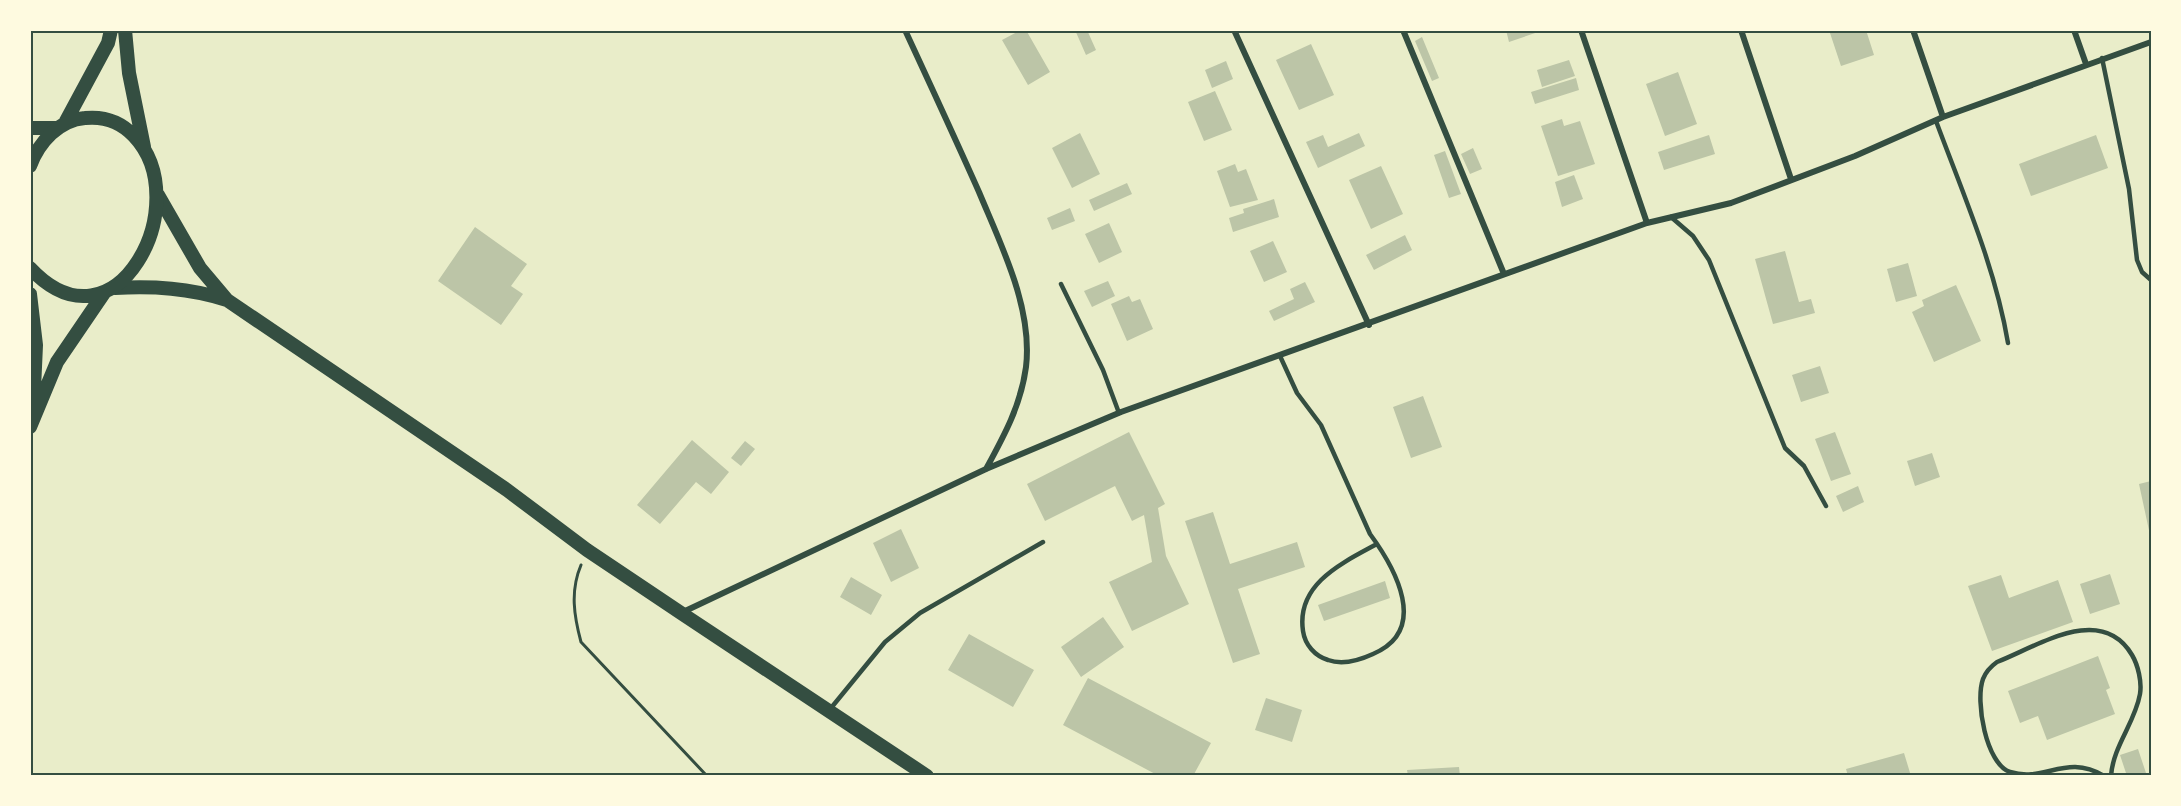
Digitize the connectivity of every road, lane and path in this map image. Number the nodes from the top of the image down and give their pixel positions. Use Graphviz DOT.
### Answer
graph roads {
  1 [pos="111,30"];
  2 [pos="125,30"];
  3 [pos="905,30"];
  4 [pos="1234,30"];
  5 [pos="1403,30"];
  6 [pos="1581,30"];
  7 [pos="1741,30"];
  8 [pos="1913,30"];
  9 [pos="2074,30"];
  10 [pos="2151,42"];
  11 [pos="2102,58"];
  12 [pos="2086,64"];
  13 [pos="1943,117"];
  14 [pos="1936,121"];
  15 [pos="61,125"];
  16 [pos="30,128"];
  17 [pos="144,147"];
  18 [pos="30,166"];
  19 [pos="1791,178"];
  20 [pos="158,195"];
  21 [pos="1671,217"];
  22 [pos="1647,223"];
  23 [pos="30,268"];
  24 [pos="1504,274"];
  25 [pos="2151,280"];
  26 [pos="1061,284"];
  27 [pos="110,290"];
  28 [pos="30,294"];
  29 [pos="227,300"];
  30 [pos="1369,325"];
  31 [pos="2008,343"];
  32 [pos="1280,356"];
  33 [pos="1119,413"];
  34 [pos="32,423"];
  35 [pos="986,469"];
  36 [pos="1826,506"];
  37 [pos="1043,542"];
  38 [pos="1377,544"];
  39 [pos="587,550"];
  40 [pos="681,613"];
  41 [pos="829,711"];
  42 [pos="707,776"];
  43 [pos="927,776"];
  44 [pos="2104,776"];
  45 [pos="2111,776"];
  1 -- 15 [label="main road"];
  2 -- 17 [label="main road"];
  3 -- 35 [label="street"];
  4 -- 30 [label="street"];
  5 -- 24 [label="street"];
  6 -- 22 [label="street"];
  7 -- 19 [label="street"];
  8 -- 13 [label="street"];
  9 -- 12 [label="street"];
  10 -- 11 [label="street"];
  11 -- 12 [label="street"];
  11 -- 25 [label="lane"];
  12 -- 13 [label="street"];
  13 -- 14 [label="street"];
  14 -- 19 [label="street"];
  14 -- 31 [label="lane"];
  15 -- 16 [label="main road"];
  15 -- 17 [label="main road"];
  15 -- 18 [label="main road"];
  17 -- 20 [label="main road"];
  19 -- 21 [label="street"];
  20 -- 27 [label="main road"];
  20 -- 29 [label="main road"];
  21 -- 22 [label="street"];
  21 -- 36 [label="lane"];
  22 -- 24 [label="street"];
  23 -- 27 [label="main road"];
  24 -- 30 [label="street"];
  26 -- 33 [label="lane"];
  27 -- 29 [label="main road"];
  27 -- 34 [label="main road"];
  28 -- 34 [label="main road"];
  29 -- 39 [label="main road"];
  30 -- 32 [label="street"];
  32 -- 33 [label="street"];
  32 -- 38 [label="lane"];
  33 -- 35 [label="street"];
  35 -- 40 [label="street"];
  37 -- 41 [label="lane"];
  38 -- 38 [label="lane"];
  39 -- 40 [label="main road"];
  39 -- 42 [label="path"];
  40 -- 41 [label="main road"];
  41 -- 43 [label="main road"];
  44 -- 45 [label="lane"];
}
